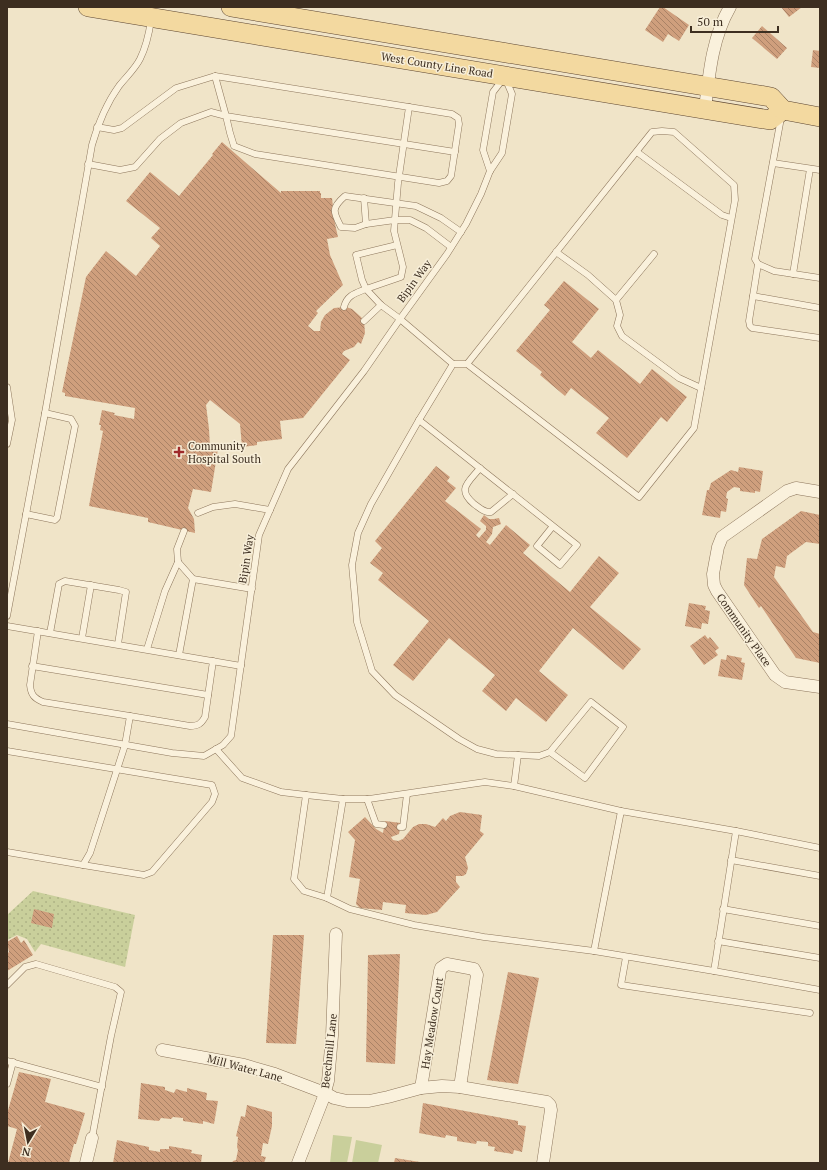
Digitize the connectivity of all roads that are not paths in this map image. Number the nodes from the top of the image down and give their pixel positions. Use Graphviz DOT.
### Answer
graph roads {
  1 [pos="88,7"];
  2 [pos="92,7"];
  3 [pos="231,7"];
  4 [pos="730,7"];
  5 [pos="152,17"];
  6 [pos="256,20"];
  7 [pos="508,53"];
  8 [pos="215,76"];
  9 [pos="505,76"];
  10 [pos="708,86"];
  11 [pos="409,107"];
  12 [pos="705,109"];
  13 [pos="783,110"];
  14 [pos="226,116"];
  15 [pos="820,116"];
  16 [pos="97,127"];
  17 [pos="404,143"];
  18 [pos="455,152"];
  19 [pos="637,152"];
  20 [pos="773,163"];
  21 [pos="88,164"];
  22 [pos="810,169"];
  23 [pos="490,170"];
  24 [pos="820,170"];
  25 [pos="399,176"];
  26 [pos="364,198"];
  27 [pos="396,203"];
  28 [pos="731,218"];
  29 [pos="395,220"];
  30 [pos="366,224"];
  31 [pos="461,232"];
  32 [pos="397,245"];
  33 [pos="451,247"];
  34 [pos="556,252"];
  35 [pos="654,254"];
  36 [pos="758,264"];
  37 [pos="793,274"];
  38 [pos="820,278"];
  39 [pos="366,289"];
  40 [pos="753,296"];
  41 [pos="616,300"];
  42 [pos="381,305"];
  43 [pos="344,307"];
  44 [pos="820,308"];
  45 [pos="400,319"];
  46 [pos="364,321"];
  47 [pos="820,338"];
  48 [pos="453,364"];
  49 [pos="467,364"];
  50 [pos="7,387"];
  51 [pos="701,388"];
  52 [pos="45,413"];
  53 [pos="419,420"];
  54 [pos="7,444"];
  55 [pos="480,468"];
  56 [pos="820,492"];
  57 [pos="512,494"];
  58 [pos="270,510"];
  59 [pos="198,513"];
  60 [pos="26,514"];
  61 [pos="553,526"];
  62 [pos="184,531"];
  63 [pos="178,562"];
  64 [pos="193,579"];
  65 [pos="91,585"];
  66 [pos="252,590"];
  67 [pos="7,616"];
  68 [pos="7,626"];
  69 [pos="38,631"];
  70 [pos="50,633"];
  71 [pos="82,638"];
  72 [pos="118,644"];
  73 [pos="147,649"];
  74 [pos="179,655"];
  75 [pos="213,661"];
  76 [pos="32,666"];
  77 [pos="241,666"];
  78 [pos="820,687"];
  79 [pos="208,695"];
  80 [pos="130,716"];
  81 [pos="7,724"];
  82 [pos="125,745"];
  83 [pos="216,750"];
  84 [pos="7,751"];
  85 [pos="550,752"];
  86 [pos="518,755"];
  87 [pos="117,769"];
  88 [pos="514,786"];
  89 [pos="407,794"];
  90 [pos="306,795"];
  91 [pos="343,799"];
  92 [pos="367,799"];
  93 [pos="621,811"];
  94 [pos="384,825"];
  95 [pos="400,827"];
  96 [pos="736,831"];
  97 [pos="820,848"];
  98 [pos="7,852"];
  99 [pos="731,860"];
  100 [pos="83,865"];
  101 [pos="820,876"];
  102 [pos="327,898"];
  103 [pos="723,909"];
  104 [pos="820,926"];
  105 [pos="336,934"];
  106 [pos="718,941"];
  107 [pos="594,951"];
  108 [pos="626,957"];
  109 [pos="820,958"];
  110 [pos="714,971"];
  111 [pos="7,986"];
  112 [pos="820,990"];
  113 [pos="810,1013"];
  114 [pos="162,1050"];
  115 [pos="10,1061"];
  116 [pos="7,1084"];
  117 [pos="102,1086"];
  118 [pos="421,1088"];
  119 [pos="460,1088"];
  120 [pos="325,1092"];
  121 [pos="92,1138"];
  122 [pos="86,1163"];
  123 [pos="298,1163"];
  124 [pos="543,1163"];
  1 -- 2 [label="main road, West County Line Road"];
  2 -- 5 [label="main road, West County Line Road"];
  3 -- 6 [label="main road, West County Line Road"];
  4 -- 10 [label="street"];
  5 -- 6 [label="main road, West County Line Road"];
  5 -- 16 [label="lane"];
  6 -- 7 [label="main road, West County Line Road"];
  6 -- 9 [label="main road, West County Line Road"];
  7 -- 9 [label="street"];
  7 -- 10 [label="main road, West County Line Road"];
  8 -- 11 [label="lane"];
  8 -- 14 [label="lane"];
  8 -- 16 [label="lane"];
  9 -- 12 [label="main road, West County Line Road"];
  9 -- 23 [label="lane, Bipin Way"];
  9 -- 23 [label="lane"];
  10 -- 12 [label="street"];
  10 -- 13 [label="main road, West County Line Road"];
  11 -- 17 [label="lane"];
  11 -- 18 [label="lane"];
  12 -- 13 [label="main road, West County Line Road"];
  13 -- 15 [label="main road"];
  13 -- 20 [label="lane"];
  14 -- 17 [label="lane"];
  14 -- 21 [label="lane"];
  14 -- 25 [label="lane"];
  16 -- 21 [label="lane"];
  17 -- 18 [label="lane"];
  17 -- 25 [label="lane"];
  18 -- 25 [label="lane"];
  19 -- 28 [label="lane"];
  19 -- 28 [label="lane"];
  19 -- 34 [label="lane"];
  20 -- 22 [label="lane"];
  20 -- 36 [label="lane"];
  21 -- 52 [label="lane"];
  22 -- 24 [label="lane"];
  22 -- 37 [label="lane"];
  23 -- 31 [label="lane, Bipin Way"];
  25 -- 27 [label="lane"];
  26 -- 27 [label="lane"];
  26 -- 30 [label="lane"];
  26 -- 30 [label="lane"];
  27 -- 29 [label="lane"];
  27 -- 31 [label="lane"];
  28 -- 51 [label="lane"];
  29 -- 30 [label="lane"];
  29 -- 32 [label="lane"];
  29 -- 33 [label="lane"];
  31 -- 33 [label="lane, Bipin Way"];
  32 -- 39 [label="lane"];
  32 -- 39 [label="lane"];
  33 -- 45 [label="lane, Bipin Way"];
  34 -- 41 [label="lane"];
  34 -- 49 [label="lane"];
  35 -- 41 [label="lane"];
  36 -- 37 [label="lane"];
  36 -- 40 [label="lane"];
  37 -- 38 [label="lane"];
  39 -- 42 [label="lane"];
  39 -- 43 [label="lane"];
  40 -- 44 [label="lane"];
  40 -- 47 [label="lane"];
  41 -- 51 [label="lane"];
  42 -- 45 [label="lane"];
  42 -- 46 [label="lane"];
  45 -- 48 [label="lane"];
  45 -- 58 [label="lane, Bipin Way"];
  48 -- 49 [label="lane"];
  48 -- 53 [label="lane"];
  49 -- 51 [label="lane"];
  50 -- 54 [label="lane"];
  52 -- 60 [label="lane"];
  52 -- 60 [label="lane"];
  53 -- 55 [label="lane"];
  53 -- 86 [label="lane"];
  55 -- 57 [label="lane"];
  55 -- 57 [label="lane"];
  56 -- 78 [label="street, Community Place"];
  57 -- 61 [label="lane"];
  58 -- 59 [label="lane"];
  58 -- 66 [label="lane, Bipin Way"];
  60 -- 67 [label="lane"];
  61 -- 61 [label="lane"];
  62 -- 63 [label="lane"];
  63 -- 64 [label="lane"];
  63 -- 73 [label="lane"];
  64 -- 66 [label="lane"];
  64 -- 74 [label="lane"];
  65 -- 70 [label="lane"];
  65 -- 71 [label="lane"];
  65 -- 72 [label="lane"];
  66 -- 77 [label="lane, Bipin Way"];
  68 -- 69 [label="lane"];
  69 -- 70 [label="lane"];
  69 -- 76 [label="lane"];
  70 -- 71 [label="lane"];
  71 -- 72 [label="lane"];
  72 -- 73 [label="lane"];
  73 -- 74 [label="lane"];
  74 -- 75 [label="lane"];
  75 -- 77 [label="lane"];
  75 -- 79 [label="lane"];
  76 -- 79 [label="lane"];
  76 -- 80 [label="lane"];
  77 -- 83 [label="lane, Bipin Way"];
  79 -- 80 [label="lane"];
  80 -- 82 [label="lane"];
  81 -- 82 [label="lane, Bipin Way"];
  82 -- 83 [label="lane, Bipin Way"];
  82 -- 87 [label="lane"];
  83 -- 90 [label="lane"];
  84 -- 87 [label="lane"];
  85 -- 85 [label="lane"];
  85 -- 86 [label="lane"];
  86 -- 88 [label="lane"];
  87 -- 100 [label="lane"];
  87 -- 100 [label="lane"];
  88 -- 89 [label="lane"];
  88 -- 93 [label="lane"];
  89 -- 92 [label="lane"];
  89 -- 95 [label="lane"];
  90 -- 91 [label="lane"];
  90 -- 102 [label="lane"];
  91 -- 92 [label="lane"];
  91 -- 102 [label="lane"];
  92 -- 94 [label="lane"];
  93 -- 96 [label="lane"];
  93 -- 107 [label="lane"];
  96 -- 97 [label="lane"];
  96 -- 99 [label="lane"];
  98 -- 100 [label="lane"];
  99 -- 101 [label="lane"];
  99 -- 103 [label="lane"];
  102 -- 107 [label="lane"];
  103 -- 104 [label="lane"];
  103 -- 106 [label="lane"];
  105 -- 120 [label="street, Beechmill Lane"];
  106 -- 109 [label="lane"];
  106 -- 110 [label="lane"];
  107 -- 108 [label="lane"];
  108 -- 110 [label="lane"];
  108 -- 113 [label="lane"];
  110 -- 112 [label="lane"];
  111 -- 117 [label="lane"];
  114 -- 120 [label="street, Mill Water Lane"];
  115 -- 116 [label="lane"];
  115 -- 117 [label="lane"];
  117 -- 121 [label="lane"];
  118 -- 119 [label="street"];
  118 -- 119 [label="street, Hay Meadow Court"];
  118 -- 120 [label="street"];
  119 -- 124 [label="street"];
  120 -- 123 [label="street, Beechmill Lane"];
  121 -- 122 [label="street"];
}
